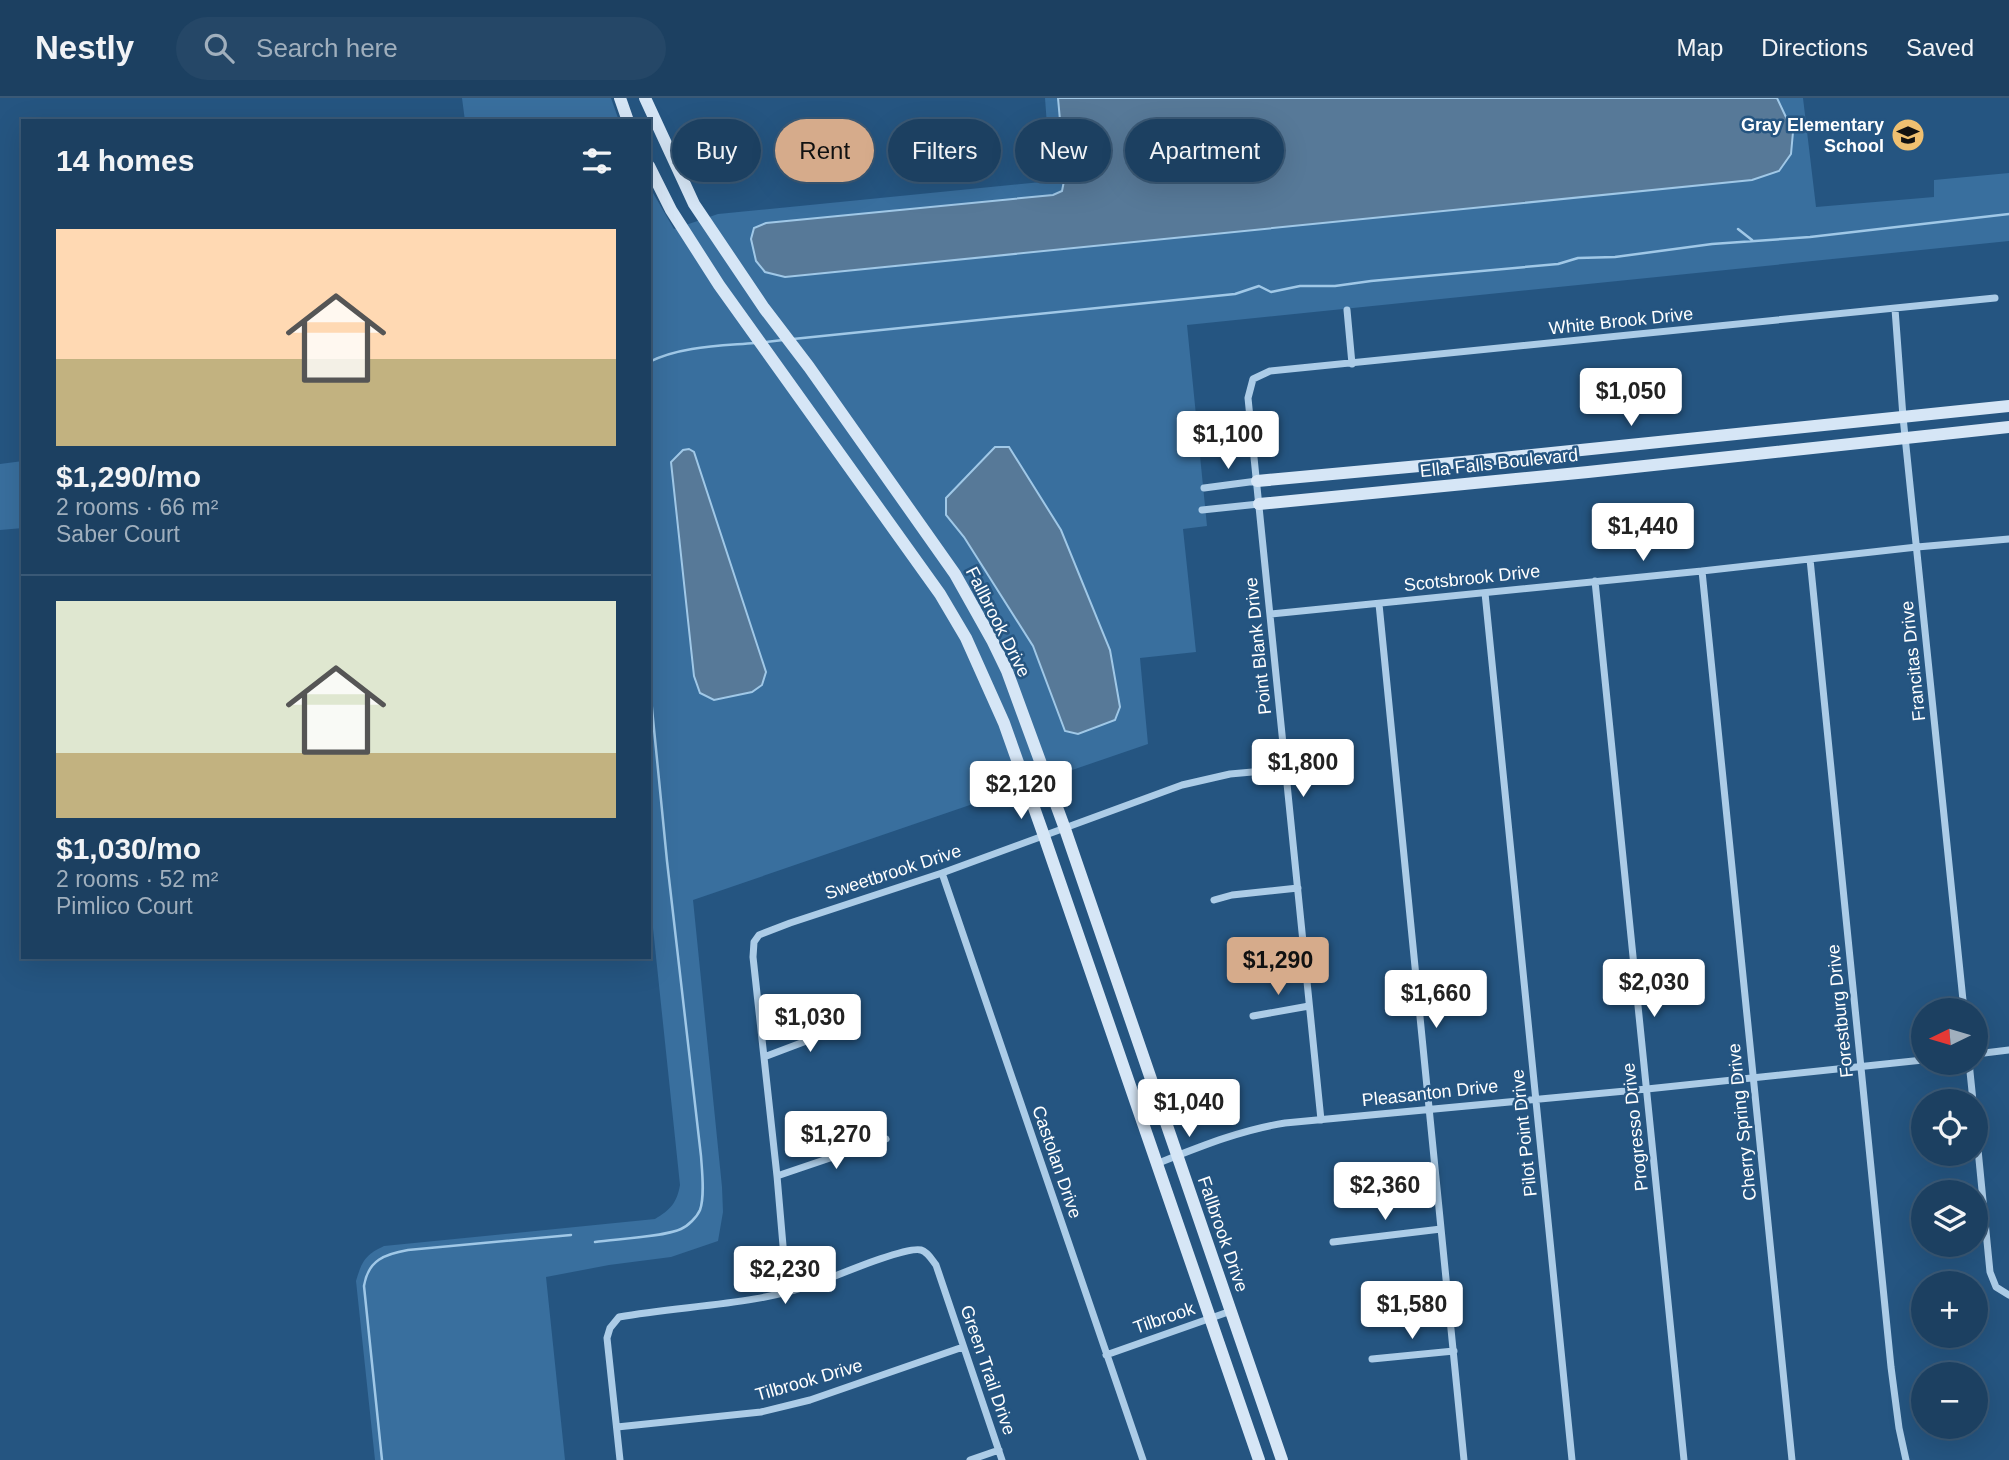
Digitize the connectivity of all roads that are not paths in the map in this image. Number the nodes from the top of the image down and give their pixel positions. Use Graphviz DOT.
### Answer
graph roads {
  1 [pos="620,98"];
  2 [pos="645,98"];
  3 [pos="627,119"];
  4 [pos="672,159"];
  5 [pos="651,170"];
  6 [pos="680,182"];
  7 [pos="683,182"];
  8 [pos="662,192"];
  9 [pos="1995,298"];
  10 [pos="1895,309"];
  11 [pos="1347,310"];
  12 [pos="773,320"];
  13 [pos="753,333"];
  14 [pos="1352,364"];
  15 [pos="1253,379"];
  16 [pos="2009,406"];
  17 [pos="1903,416"];
  18 [pos="2009,427"];
  19 [pos="1906,438"];
  20 [pos="1664,441"];
  21 [pos="1474,461"];
  22 [pos="1667,464"];
  23 [pos="1257,481"];
  24 [pos="1476,483"];
  25 [pos="1203,488"];
  26 [pos="1259,504"];
  27 [pos="1202,510"];
  28 [pos="2009,539"];
  29 [pos="1917,547"];
  30 [pos="1810,558"];
  31 [pos="1702,571"];
  32 [pos="1595,581"];
  33 [pos="1485,593"];
  34 [pos="1379,604"];
  35 [pos="1271,614"];
  36 [pos="985,627"];
  37 [pos="966,638"];
  38 [pos="1285,769"];
  39 [pos="1065,829"];
  40 [pos="1044,836"];
  41 [pos="942,873"];
  42 [pos="1298,888"];
  43 [pos="1214,900"];
  44 [pos="1114,972"];
  45 [pos="1092,979"];
  46 [pos="1963,998"];
  47 [pos="1309,1006"];
  48 [pos="1253,1016"];
  49 [pos="846,1026"];
  50 [pos="2009,1051"];
  51 [pos="1988,1053"];
  52 [pos="764,1057"];
  53 [pos="1911,1061"];
  54 [pos="1861,1066"];
  55 [pos="1753,1077"];
  56 [pos="1647,1089"];
  57 [pos="1536,1099"];
  58 [pos="1429,1108"];
  59 [pos="1321,1120"];
  60 [pos="887,1139"];
  61 [pos="1177,1156"];
  62 [pos="1156,1164"];
  63 [pos="1980,1166"];
  64 [pos="777,1176"];
  65 [pos="1441,1229"];
  66 [pos="1333,1242"];
  67 [pos="787,1292"];
  68 [pos="2009,1295"];
  69 [pos="1231,1311"];
  70 [pos="1211,1319"];
  71 [pos="963,1346"];
  72 [pos="1454,1351"];
  73 [pos="1107,1354"];
  74 [pos="1372,1359"];
  75 [pos="617,1427"];
  76 [pos="999,1450"];
  77 [pos="620,1460"];
  78 [pos="970,1460"];
  79 [pos="1002,1460"];
  80 [pos="1143,1460"];
  81 [pos="1259,1460"];
  82 [pos="1282,1460"];
  83 [pos="1464,1460"];
  84 [pos="1572,1460"];
  85 [pos="1684,1460"];
  86 [pos="1792,1460"];
  87 [pos="1906,1460"];
  1 -- 3 [label="main road"];
  2 -- 4 [label="main road, Fallbrook Drive"];
  5 -- 8 [label="main road, Fallbrook Drive"];
  6 -- 8 [label="main road"];
  7 -- 12 [label="main road, Fallbrook Drive"];
  8 -- 13 [label="main road, Fallbrook Drive"];
  9 -- 10 [label="street, White Brook Drive"];
  10 -- 14 [label="street, White Brook Drive"];
  10 -- 17 [label="street, Francitas Drive"];
  11 -- 14 [label="street"];
  12 -- 13 [label="main road"];
  12 -- 36 [label="main road, Fallbrook Drive"];
  13 -- 37 [label="main road, Fallbrook Drive"];
  14 -- 15 [label="street, White Brook Drive"];
  15 -- 23 [label="street, Point Blank Drive"];
  16 -- 17 [label="main road, Ella Falls Boulevard"];
  17 -- 19 [label="street, Francitas Drive"];
  17 -- 20 [label="main road, Ella Falls Boulevard"];
  18 -- 19 [label="main road, Ella Falls Boulevard"];
  19 -- 22 [label="main road, Ella Falls Boulevard"];
  19 -- 29 [label="street, Francitas Drive"];
  20 -- 21 [label="main road, Ella Falls Boulevard"];
  20 -- 22 [label="main road"];
  21 -- 23 [label="main road, Ella Falls Boulevard"];
  21 -- 24 [label="main road"];
  22 -- 24 [label="main road, Ella Falls Boulevard"];
  23 -- 25 [label="street, Ella Falls Boulevard"];
  23 -- 26 [label="street, Point Blank Drive"];
  24 -- 26 [label="main road, Ella Falls Boulevard"];
  26 -- 27 [label="street, Ella Falls Boulevard"];
  26 -- 35 [label="street, Point Blank Drive"];
  28 -- 29 [label="street, Scotsbrook Drive"];
  29 -- 30 [label="street, Scotsbrook Drive"];
  29 -- 46 [label="street, Francitas Drive"];
  30 -- 31 [label="street, Scotsbrook Drive"];
  30 -- 54 [label="street, Forestburg Drive"];
  31 -- 32 [label="street, Scotsbrook Drive"];
  31 -- 55 [label="street, Cherry Spring Drive"];
  32 -- 33 [label="street, Scotsbrook Drive"];
  32 -- 56 [label="street, Progresso Drive"];
  33 -- 34 [label="street, Scotsbrook Drive"];
  33 -- 57 [label="street, Pilot Point Drive"];
  34 -- 35 [label="street, Scotsbrook Drive"];
  34 -- 58 [label="street"];
  35 -- 38 [label="street, Point Blank Drive"];
  36 -- 37 [label="main road"];
  36 -- 39 [label="main road, Fallbrook Drive"];
  37 -- 40 [label="main road, Fallbrook Drive"];
  38 -- 39 [label="street, Sweetbrook Drive"];
  38 -- 42 [label="street, Point Blank Drive"];
  39 -- 40 [label="street, Sweetbrook Drive"];
  39 -- 44 [label="main road, Fallbrook Drive"];
  40 -- 41 [label="street, Sweetbrook Drive"];
  40 -- 45 [label="main road, Fallbrook Drive"];
  41 -- 52 [label="street, Sweetbrook Drive"];
  41 -- 73 [label="street, Castolan Drive"];
  42 -- 43 [label="street"];
  42 -- 47 [label="street, Point Blank Drive"];
  44 -- 45 [label="main road"];
  44 -- 61 [label="main road, Fallbrook Drive"];
  45 -- 62 [label="main road, Fallbrook Drive"];
  47 -- 48 [label="street"];
  47 -- 59 [label="street, Point Blank Drive"];
  49 -- 52 [label="street"];
  50 -- 51 [label="street"];
  52 -- 64 [label="street"];
  53 -- 54 [label="street, Pleasanton Drive"];
  54 -- 55 [label="street, Pleasanton Drive"];
  54 -- 87 [label="street, Forestburg Drive"];
  55 -- 56 [label="street, Pleasanton Drive"];
  55 -- 86 [label="street, Cherry Spring Drive"];
  56 -- 57 [label="street, Pleasanton Drive"];
  56 -- 85 [label="street, Progresso Drive"];
  57 -- 58 [label="street, Pleasanton Drive"];
  57 -- 84 [label="street, Pilot Point Drive"];
  58 -- 59 [label="street, Pleasanton Drive"];
  58 -- 65 [label="street"];
  59 -- 61 [label="street, Pleasanton Drive"];
  60 -- 64 [label="street"];
  61 -- 62 [label="street, Pleasanton Drive"];
  61 -- 69 [label="main road, Fallbrook Drive"];
  62 -- 70 [label="main road, Fallbrook Drive"];
  63 -- 68 [label="street"];
  64 -- 67 [label="street"];
  65 -- 66 [label="street"];
  65 -- 72 [label="street"];
  67 -- 71 [label="street, Green Trail Drive"];
  67 -- 75 [label="street"];
  69 -- 70 [label="street, Tilbrook"];
  69 -- 82 [label="main road, Fallbrook Drive"];
  70 -- 73 [label="street, Tilbrook"];
  70 -- 81 [label="main road, Fallbrook Drive"];
  71 -- 75 [label="street, Tilbrook Drive"];
  71 -- 76 [label="street, Green Trail Drive"];
  72 -- 74 [label="street"];
  72 -- 83 [label="street"];
  73 -- 80 [label="street, Castolan Drive"];
  75 -- 77 [label="street"];
  76 -- 78 [label="street"];
  76 -- 79 [label="street, Green Trail Drive"];
}
